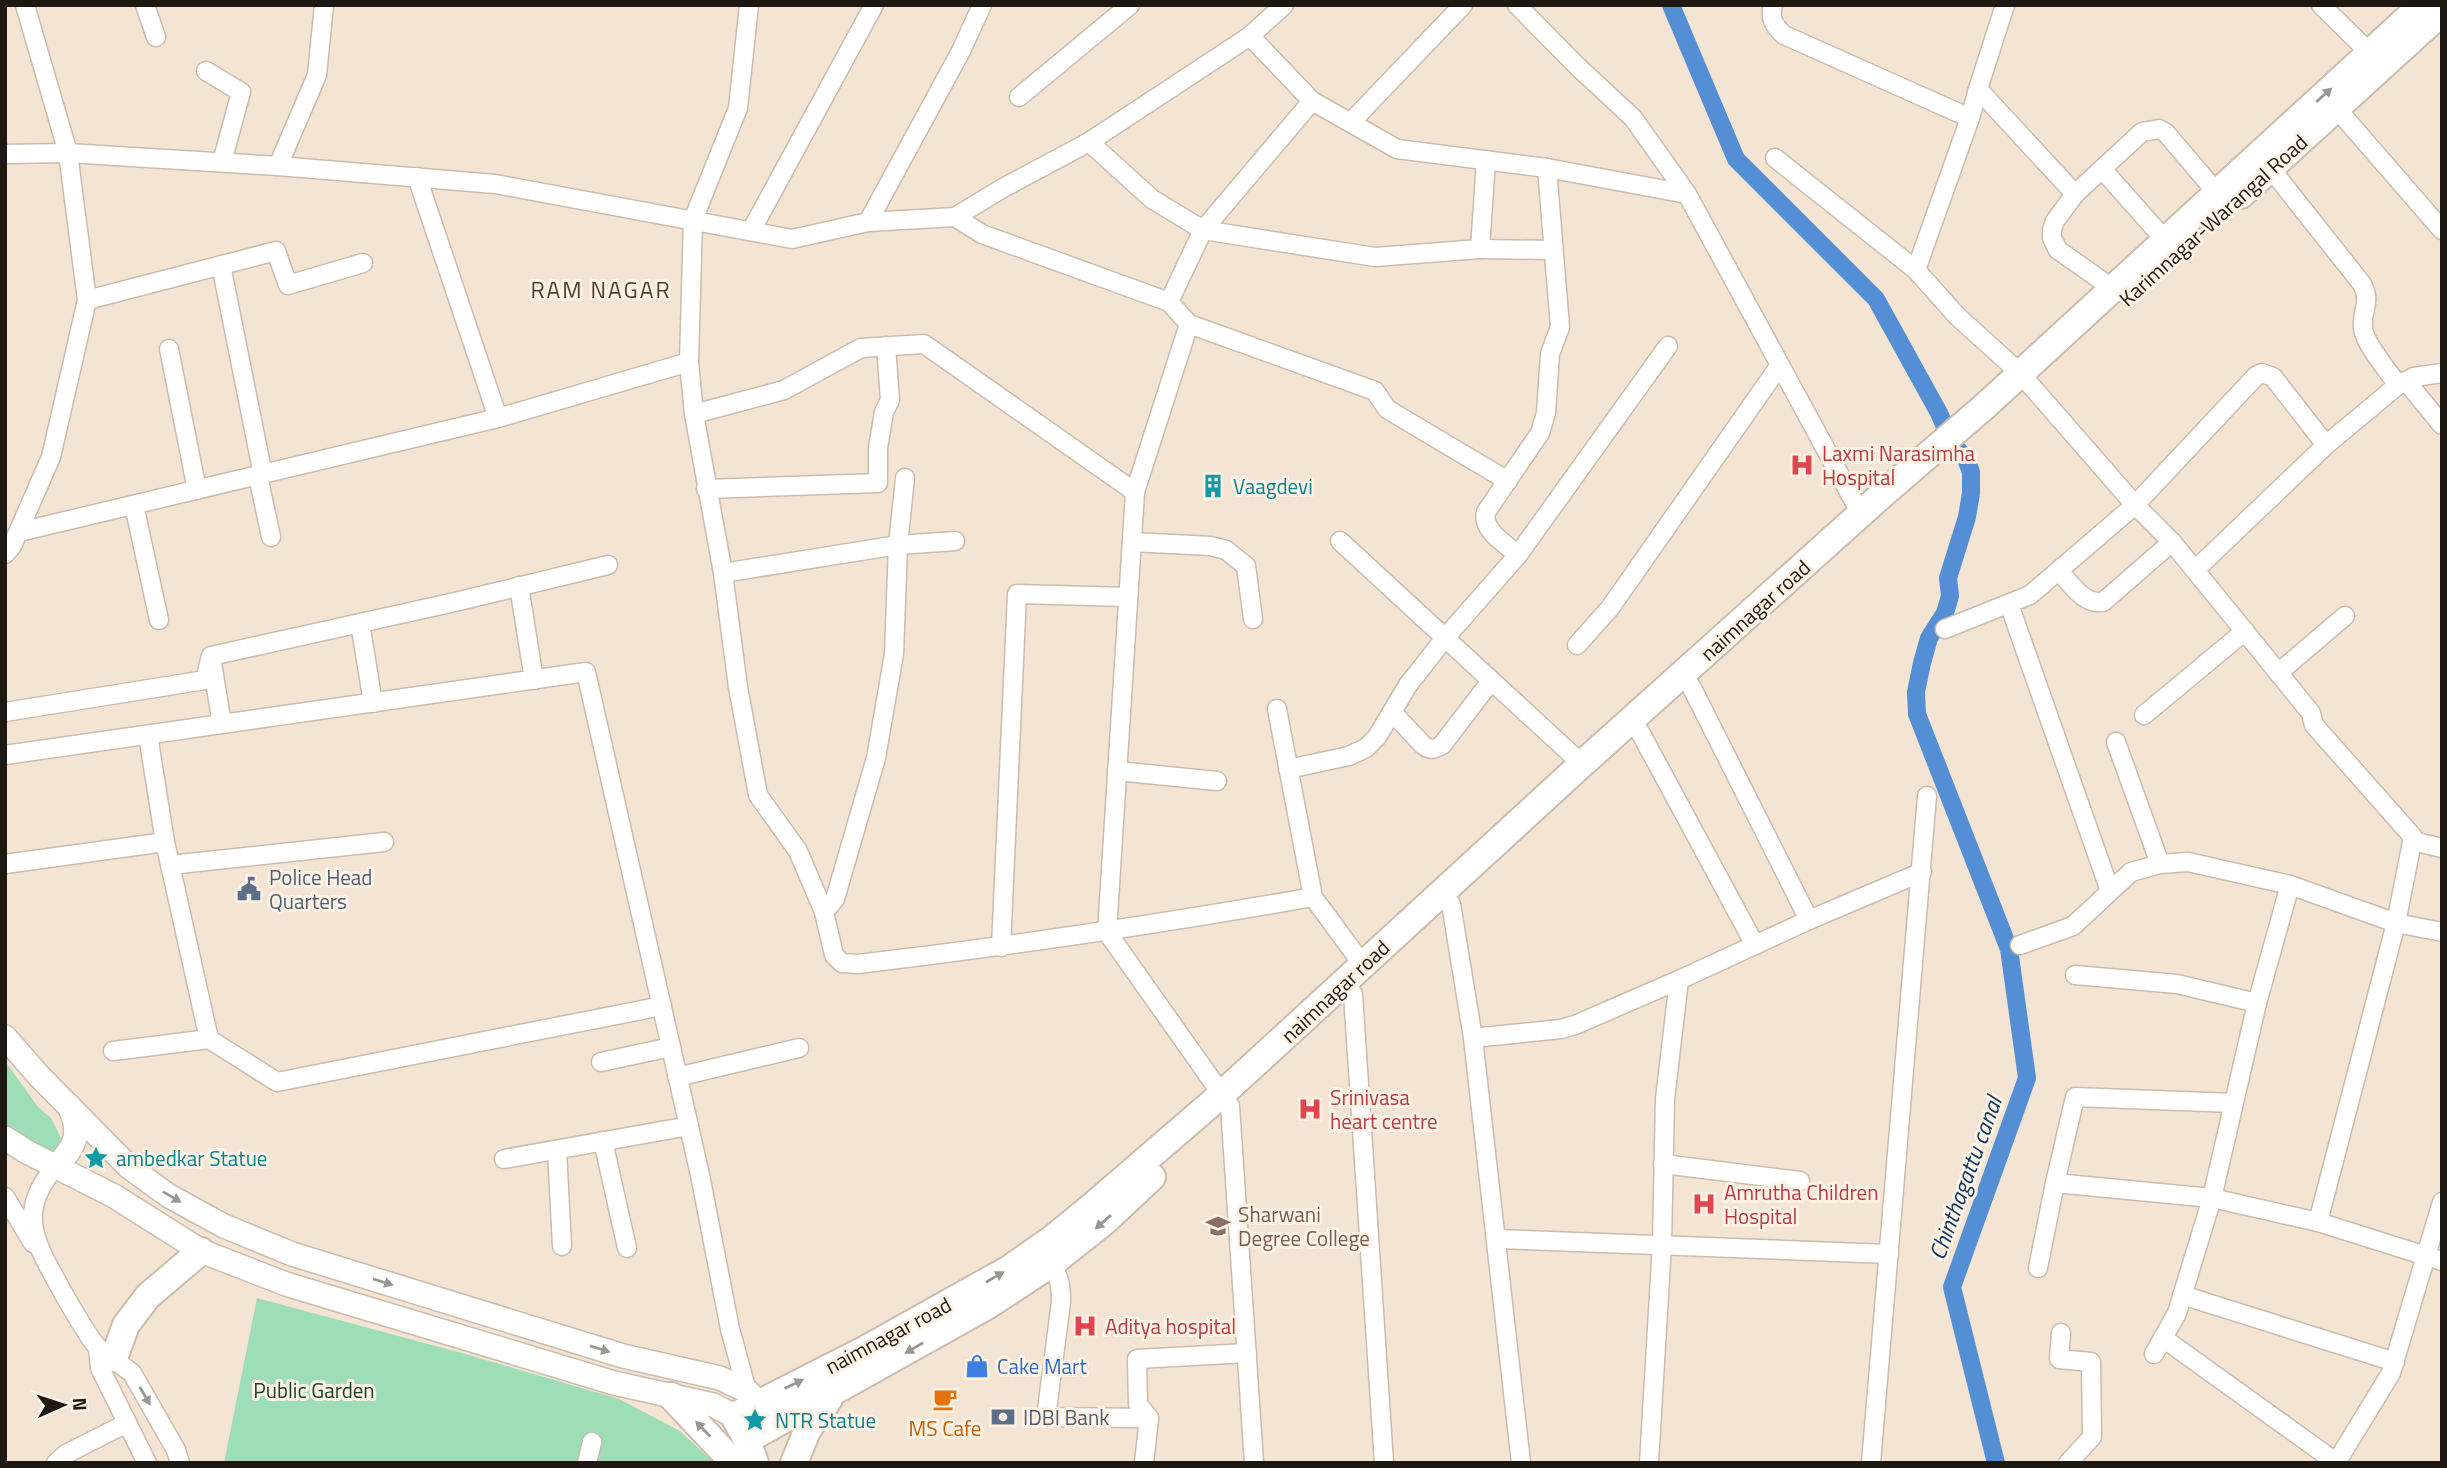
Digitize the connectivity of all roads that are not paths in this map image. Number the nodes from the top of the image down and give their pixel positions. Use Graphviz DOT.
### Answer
graph roads {
  1 [pos="25,5"];
  2 [pos="145,5"];
  3 [pos="324,5"];
  4 [pos="749,5"];
  5 [pos="874,5"];
  6 [pos="982,5"];
  7 [pos="1130,5"];
  8 [pos="1284,5"];
  9 [pos="1463,5"];
  10 [pos="1517,5"];
  11 [pos="1773,5"];
  12 [pos="2005,5"];
  13 [pos="2321,5"];
  14 [pos="2422,5"];
  15 [pos="2442,12"];
  16 [pos="1250,36"];
  17 [pos="156,37"];
  18 [pos="2377,60"];
  19 [pos="205,71"];
  20 [pos="1978,89"];
  21 [pos="1019,97"];
  22 [pos="1312,101"];
  23 [pos="2337,109"];
  24 [pos="1970,118"];
  25 [pos="1352,122"];
  26 [pos="1089,142"];
  27 [pos="68,153"];
  28 [pos="5,154"];
  29 [pos="1775,158"];
  30 [pos="1486,160"];
  31 [pos="222,162"];
  32 [pos="278,166"];
  33 [pos="1547,168"];
  34 [pos="2102,169"];
  35 [pos="2271,169"];
  36 [pos="417,177"];
  37 [pos="2217,193"];
  38 [pos="1687,194"];
  39 [pos="2075,194"];
  40 [pos="955,217"];
  41 [pos="693,220"];
  42 [pos="868,222"];
  43 [pos="1203,230"];
  44 [pos="2442,230"];
  45 [pos="751,231"];
  46 [pos="2165,240"];
  47 [pos="1480,249"];
  48 [pos="1553,250"];
  49 [pos="363,263"];
  50 [pos="221,265"];
  51 [pos="1916,270"];
  52 [pos="2112,288"];
  53 [pos="87,300"];
  54 [pos="1169,302"];
  55 [pos="1189,324"];
  56 [pos="886,346"];
  57 [pos="1668,346"];
  58 [pos="169,349"];
  59 [pos="689,362"];
  60 [pos="1780,365"];
  61 [pos="2442,373"];
  62 [pos="2024,378"];
  63 [pos="2402,383"];
  64 [pos="694,414"];
  65 [pos="498,418"];
  66 [pos="2442,425"];
  67 [pos="2326,445"];
  68 [pos="261,475"];
  69 [pos="905,478"];
  70 [pos="1508,481"];
  71 [pos="706,489"];
  72 [pos="197,490"];
  73 [pos="1135,492"];
  74 [pos="1888,498"];
  75 [pos="134,505"];
  76 [pos="2135,505"];
  77 [pos="1861,514"];
  78 [pos="19,532"];
  79 [pos="271,537"];
  80 [pos="956,541"];
  81 [pos="1340,541"];
  82 [pos="1132,542"];
  83 [pos="2172,542"];
  84 [pos="898,545"];
  85 [pos="5,554"];
  86 [pos="1518,555"];
  87 [pos="608,565"];
  88 [pos="2194,570"];
  89 [pos="2059,571"];
  90 [pos="723,573"];
  91 [pos="519,586"];
  92 [pos="1128,597"];
  93 [pos="2009,604"];
  94 [pos="2345,616"];
  95 [pos="1253,619"];
  96 [pos="159,620"];
  97 [pos="360,623"];
  98 [pos="1945,629"];
  99 [pos="2245,631"];
  100 [pos="1445,638"];
  101 [pos="1577,645"];
  102 [pos="211,656"];
  103 [pos="2278,673"];
  104 [pos="534,680"];
  105 [pos="1491,681"];
  106 [pos="1691,686"];
  107 [pos="373,702"];
  108 [pos="1277,709"];
  109 [pos="5,712"];
  110 [pos="1392,712"];
  111 [pos="2144,715"];
  112 [pos="222,724"];
  113 [pos="1640,732"];
  114 [pos="148,735"];
  115 [pos="2116,742"];
  116 [pos="5,755"];
  117 [pos="1582,764"];
  118 [pos="1288,769"];
  119 [pos="1117,771"];
  120 [pos="1217,781"];
  121 [pos="1927,796"];
  122 [pos="2412,841"];
  123 [pos="164,842"];
  124 [pos="384,842"];
  125 [pos="2442,848"];
  126 [pos="5,864"];
  127 [pos="2160,864"];
  128 [pos="170,865"];
  129 [pos="1922,872"];
  130 [pos="2290,885"];
  131 [pos="2110,891"];
  132 [pos="1313,897"];
  133 [pos="1451,904"];
  134 [pos="824,912"];
  135 [pos="1809,920"];
  136 [pos="2396,923"];
  137 [pos="1107,932"];
  138 [pos="2442,932"];
  139 [pos="1755,945"];
  140 [pos="2020,945"];
  141 [pos="1001,947"];
  142 [pos="1363,965"];
  143 [pos="2075,975"];
  144 [pos="1679,980"];
  145 [pos="1353,994"];
  146 [pos="2257,1003"];
  147 [pos="662,1006"];
  148 [pos="5,1037"];
  149 [pos="1473,1038"];
  150 [pos="209,1039"];
  151 [pos="671,1047"];
  152 [pos="799,1048"];
  153 [pos="113,1051"];
  154 [pos="601,1062"];
  155 [pos="677,1077"];
  156 [pos="1225,1101"];
  157 [pos="67,1103"];
  158 [pos="2234,1103"];
  159 [pos="689,1126"];
  160 [pos="5,1138"];
  161 [pos="603,1141"];
  162 [pos="556,1150"];
  163 [pos="505,1159"];
  164 [pos="1663,1164"];
  165 [pos="56,1166"];
  166 [pos="1800,1181"];
  167 [pos="2055,1183"];
  168 [pos="5,1197"];
  169 [pos="2211,1198"];
  170 [pos="2442,1202"];
  171 [pos="2318,1222"];
  172 [pos="1497,1239"];
  173 [pos="1662,1244"];
  174 [pos="562,1246"];
  175 [pos="627,1248"];
  176 [pos="39,1251"];
  177 [pos="201,1251"];
  178 [pos="1889,1254"];
  179 [pos="2434,1258"];
  180 [pos="1051,1264"];
  181 [pos="2038,1268"];
  182 [pos="2182,1295"];
  183 [pos="2061,1333"];
  184 [pos="106,1353"];
  185 [pos="1247,1353"];
  186 [pos="2395,1362"];
  187 [pos="832,1394"];
  188 [pos="671,1396"];
  189 [pos="753,1397"];
  190 [pos="734,1416"];
  191 [pos="1149,1418"];
  192 [pos="127,1423"];
  193 [pos="771,1428"];
  194 [pos="592,1441"];
  195 [pos="751,1451"];
  196 [pos="2336,1462"];
  197 [pos="56,1463"];
  198 [pos="147,1463"];
  199 [pos="180,1463"];
  200 [pos="587,1463"];
  201 [pos="734,1463"];
  202 [pos="780,1463"];
  203 [pos="794,1463"];
  204 [pos="1144,1463"];
  205 [pos="1254,1463"];
  206 [pos="1384,1463"];
  207 [pos="1521,1463"];
  208 [pos="1649,1463"];
  209 [pos="1871,1463"];
  210 [pos="2068,1463"];
  1 -- 27 [label="street"];
  2 -- 17 [label="street"];
  3 -- 32 [label="street"];
  4 -- 41 [label="street"];
  5 -- 45 [label="street"];
  6 -- 42 [label="street"];
  7 -- 21 [label="street"];
  8 -- 16 [label="street"];
  9 -- 25 [label="street"];
  10 -- 38 [label="street"];
  11 -- 24 [label="street"];
  12 -- 20 [label="street"];
  13 -- 18 [label="street"];
  14 -- 18 [label="highway, Karimnagar-Warangal Road"];
  15 -- 18 [label="highway, Karimnagar-Warangal Road"];
  16 -- 22 [label="street"];
  16 -- 26 [label="street"];
  18 -- 23 [label="highway, Karimnagar-Warangal Road"];
  37 -- 18 [label="highway, Karimnagar-Warangal Road, one-way"];
  19 -- 31 [label="street"];
  20 -- 24 [label="street"];
  20 -- 39 [label="street"];
  22 -- 25 [label="street"];
  22 -- 43 [label="street"];
  23 -- 35 [label="highway, Karimnagar-Warangal Road"];
  23 -- 44 [label="street"];
  24 -- 51 [label="street"];
  25 -- 30 [label="street"];
  26 -- 40 [label="street"];
  26 -- 43 [label="street"];
  27 -- 28 [label="street"];
  27 -- 31 [label="street"];
  27 -- 53 [label="street"];
  29 -- 51 [label="street"];
  30 -- 33 [label="street"];
  30 -- 47 [label="street"];
  31 -- 32 [label="street"];
  32 -- 36 [label="street"];
  33 -- 38 [label="street"];
  33 -- 48 [label="street"];
  34 -- 37 [label="street"];
  34 -- 39 [label="street"];
  34 -- 46 [label="street"];
  35 -- 62 [label="highway, Karimnagar-Warangal Road"];
  35 -- 63 [label="street"];
  36 -- 41 [label="street"];
  36 -- 65 [label="street"];
  37 -- 46 [label="highway, Karimnagar-Warangal Road"];
  38 -- 60 [label="street"];
  39 -- 52 [label="street"];
  40 -- 42 [label="street"];
  40 -- 54 [label="street"];
  41 -- 45 [label="street"];
  41 -- 59 [label="street"];
  42 -- 45 [label="street"];
  43 -- 47 [label="street"];
  43 -- 54 [label="street"];
  46 -- 52 [label="highway, Karimnagar-Warangal Road"];
  47 -- 48 [label="street"];
  48 -- 70 [label="street"];
  49 -- 50 [label="street"];
  50 -- 53 [label="street"];
  50 -- 68 [label="street"];
  51 -- 62 [label="street"];
  52 -- 62 [label="highway, Karimnagar-Warangal Road"];
  53 -- 78 [label="street"];
  54 -- 55 [label="street"];
  55 -- 70 [label="street"];
  55 -- 73 [label="street"];
  56 -- 64 [label="street"];
  56 -- 71 [label="street"];
  56 -- 73 [label="street"];
  57 -- 86 [label="street"];
  58 -- 72 [label="street"];
  59 -- 64 [label="street"];
  59 -- 65 [label="street"];
  60 -- 77 [label="street"];
  60 -- 101 [label="street"];
  61 -- 63 [label="street"];
  62 -- 74 [label="highway, Karimnagar-Warangal Road"];
  62 -- 76 [label="street"];
  63 -- 66 [label="street"];
  63 -- 67 [label="street"];
  64 -- 71 [label="street"];
  65 -- 68 [label="street"];
  67 -- 76 [label="street"];
  67 -- 88 [label="street"];
  68 -- 72 [label="street"];
  68 -- 79 [label="street"];
  69 -- 84 [label="street"];
  70 -- 86 [label="street"];
  71 -- 90 [label="street"];
  72 -- 75 [label="street"];
  73 -- 82 [label="street"];
  74 -- 77 [label="highway, naimnagar road"];
  74 -- 106 [label="highway"];
  75 -- 78 [label="street"];
  75 -- 96 [label="street"];
  76 -- 83 [label="street"];
  76 -- 89 [label="street"];
  77 -- 117 [label="highway, naimnagar road"];
  78 -- 85 [label="street"];
  80 -- 84 [label="street"];
  81 -- 100 [label="street"];
  82 -- 92 [label="street"];
  82 -- 95 [label="street"];
  83 -- 88 [label="street"];
  83 -- 89 [label="street"];
  84 -- 90 [label="street"];
  84 -- 134 [label="street"];
  86 -- 100 [label="street"];
  87 -- 91 [label="street"];
  88 -- 99 [label="street"];
  89 -- 93 [label="street"];
  90 -- 134 [label="street"];
  91 -- 97 [label="street"];
  91 -- 104 [label="street"];
  92 -- 119 [label="street"];
  92 -- 141 [label="street"];
  93 -- 98 [label="street"];
  93 -- 131 [label="street"];
  94 -- 103 [label="street"];
  97 -- 102 [label="street"];
  97 -- 107 [label="street"];
  99 -- 103 [label="street"];
  99 -- 111 [label="street"];
  100 -- 105 [label="street"];
  100 -- 110 [label="street"];
  102 -- 109 [label="street"];
  102 -- 112 [label="street"];
  103 -- 122 [label="street"];
  104 -- 107 [label="street"];
  104 -- 147 [label="street"];
  105 -- 110 [label="street"];
  105 -- 117 [label="street"];
  106 -- 113 [label="highway"];
  106 -- 135 [label="street"];
  107 -- 112 [label="street"];
  108 -- 118 [label="street"];
  110 -- 118 [label="street"];
  112 -- 114 [label="street"];
  113 -- 133 [label="highway"];
  113 -- 139 [label="street"];
  114 -- 116 [label="street"];
  114 -- 123 [label="street"];
  115 -- 127 [label="street"];
  117 -- 142 [label="highway, naimnagar road"];
  118 -- 132 [label="street"];
  119 -- 120 [label="street"];
  119 -- 137 [label="street"];
  121 -- 129 [label="street"];
  122 -- 125 [label="street"];
  122 -- 136 [label="street"];
  123 -- 126 [label="street"];
  123 -- 128 [label="street"];
  124 -- 128 [label="street"];
  127 -- 130 [label="street"];
  127 -- 131 [label="street"];
  128 -- 150 [label="street"];
  129 -- 135 [label="street"];
  129 -- 178 [label="street"];
  130 -- 136 [label="street"];
  130 -- 146 [label="street"];
  131 -- 140 [label="street"];
  132 -- 137 [label="street"];
  132 -- 142 [label="street"];
  133 -- 145 [label="highway"];
  133 -- 149 [label="street"];
  134 -- 141 [label="street"];
  135 -- 139 [label="street"];
  136 -- 138 [label="street"];
  136 -- 171 [label="street"];
  137 -- 141 [label="street"];
  137 -- 156 [label="street"];
  139 -- 144 [label="street"];
  142 -- 156 [label="highway, naimnagar road"];
  143 -- 146 [label="street"];
  144 -- 149 [label="street"];
  144 -- 164 [label="street"];
  145 -- 156 [label="highway"];
  145 -- 206 [label="street"];
  146 -- 158 [label="street"];
  147 -- 150 [label="street"];
  147 -- 151 [label="street"];
  148 -- 157 [label="main road"];
  149 -- 172 [label="street"];
  150 -- 153 [label="street"];
  151 -- 154 [label="street"];
  151 -- 155 [label="street"];
  152 -- 155 [label="street"];
  155 -- 159 [label="street"];
  156 -- 180 [label="highway, one-way"];
  156 -- 185 [label="street"];
  189 -- 156 [label="highway, naimnagar road, one-way"];
  157 -- 165 [label="main road"];
  157 -- 189 [label="main road, one-way"];
  158 -- 167 [label="street"];
  158 -- 169 [label="street"];
  159 -- 161 [label="street"];
  159 -- 189 [label="street"];
  160 -- 165 [label="main road"];
  161 -- 162 [label="street"];
  161 -- 175 [label="street"];
  162 -- 163 [label="street"];
  162 -- 174 [label="street"];
  164 -- 166 [label="street"];
  164 -- 173 [label="street"];
  165 -- 176 [label="street"];
  165 -- 177 [label="main road"];
  167 -- 169 [label="street"];
  167 -- 181 [label="street"];
  168 -- 176 [label="street"];
  169 -- 171 [label="street"];
  169 -- 182 [label="street"];
  170 -- 179 [label="street"];
  171 -- 179 [label="street"];
  172 -- 173 [label="street"];
  172 -- 207 [label="street"];
  173 -- 178 [label="street"];
  173 -- 208 [label="street"];
  176 -- 184 [label="street"];
  177 -- 184 [label="highway"];
  177 -- 188 [label="main road"];
  178 -- 209 [label="street"];
  179 -- 186 [label="street"];
  180 -- 187 [label="highway, one-way"];
  180 -- 191 [label="street"];
  182 -- 186 [label="street"];
  182 -- 196 [label="street"];
  183 -- 210 [label="street"];
  184 -- 192 [label="street"];
  184 -- 199 [label="street, one-way"];
  185 -- 191 [label="street"];
  185 -- 205 [label="street"];
  186 -- 196 [label="street"];
  187 -- 193 [label="highway"];
  187 -- 203 [label="highway"];
  188 -- 190 [label="main road"];
  201 -- 188 [label="highway, one-way"];
  189 -- 190 [label="highway, naimnagar road"];
  189 -- 193 [label="highway"];
  190 -- 195 [label="highway"];
  191 -- 204 [label="street"];
  192 -- 197 [label="street"];
  192 -- 198 [label="street"];
  193 -- 195 [label="highway"];
  193 -- 202 [label="highway"];
  194 -- 200 [label="street"];
}
